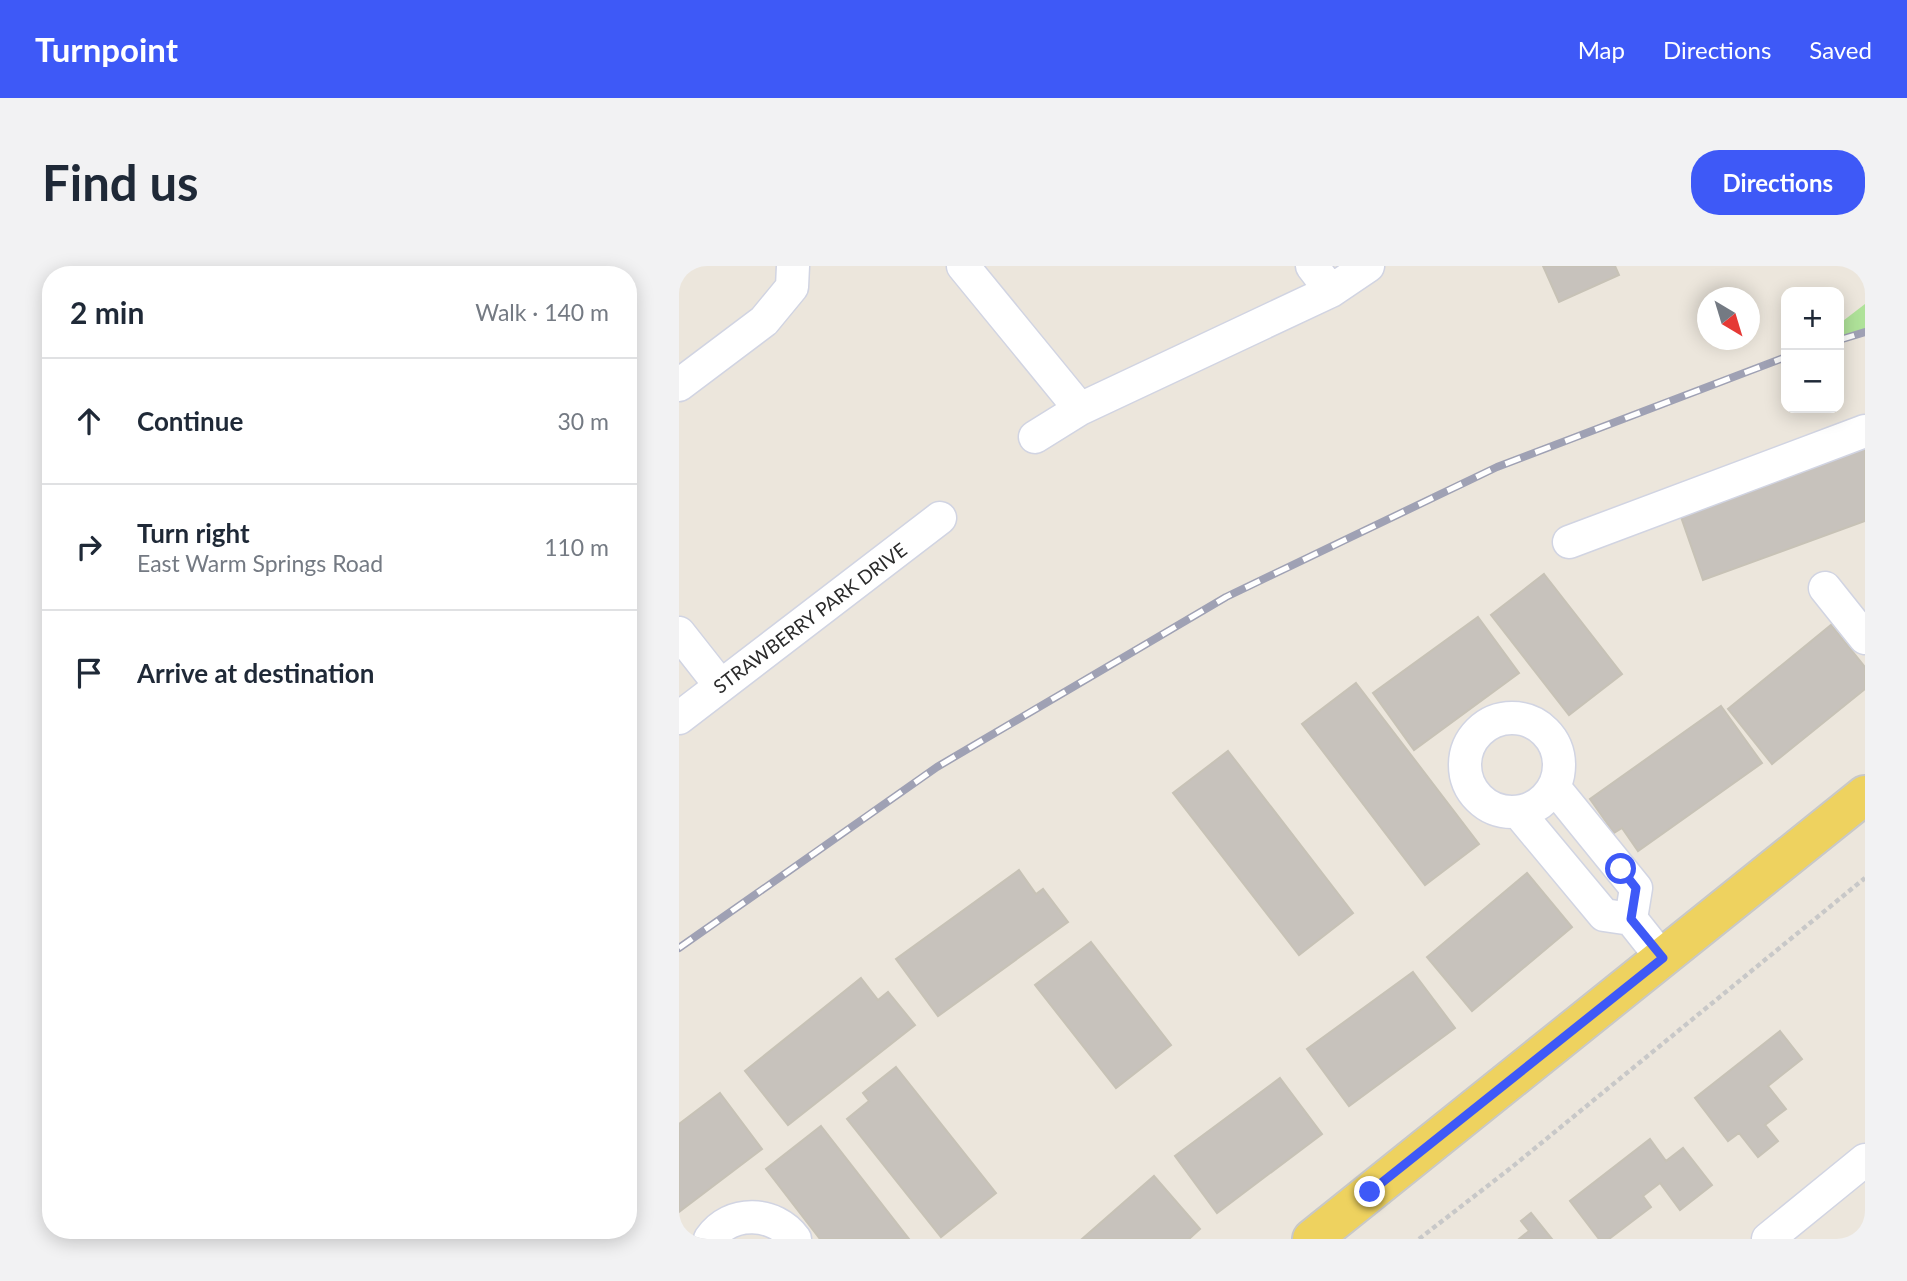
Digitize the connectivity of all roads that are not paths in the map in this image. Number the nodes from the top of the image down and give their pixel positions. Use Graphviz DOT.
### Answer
graph roads {
  1 [pos="963,266"];
  2 [pos="1312,266"];
  3 [pos="1368,266"];
  4 [pos="792,276"];
  5 [pos="1331,291"];
  6 [pos="679,385"];
  7 [pos="1080,409"];
  8 [pos="1865,431"];
  9 [pos="1035,437"];
  10 [pos="940,518"];
  11 [pos="1569,542"];
  12 [pos="1825,588"];
  13 [pos="679,633"];
  14 [pos="1865,638"];
  15 [pos="720,685"];
  16 [pos="679,718"];
  17 [pos="1554,787"];
  18 [pos="1865,795"];
  19 [pos="1519,813"];
  20 [pos="1631,919"];
  21 [pos="1663,958"];
  22 [pos="1865,1160"];
  23 [pos="710,1239"];
  24 [pos="795,1239"];
  25 [pos="1312,1239"];
  26 [pos="1768,1239"];
  1 -- 7 [label="street"];
  2 -- 5 [label="street"];
  3 -- 5 [label="street"];
  4 -- 6 [label="street"];
  5 -- 7 [label="street"];
  7 -- 9 [label="street"];
  8 -- 11 [label="street"];
  10 -- 15 [label="street, STRAWBERRY PARK DRIVE"];
  12 -- 14 [label="street"];
  13 -- 15 [label="street"];
  15 -- 16 [label="street, STRAWBERRY PARK DRIVE"];
  17 -- 19 [label="street"];
  17 -- 19 [label="street"];
  17 -- 20 [label="street"];
  18 -- 21 [label="main road"];
  19 -- 20 [label="street"];
  20 -- 21 [label="street"];
  21 -- 25 [label="main road"];
  22 -- 26 [label="street"];
  23 -- 24 [label="street"];
}
